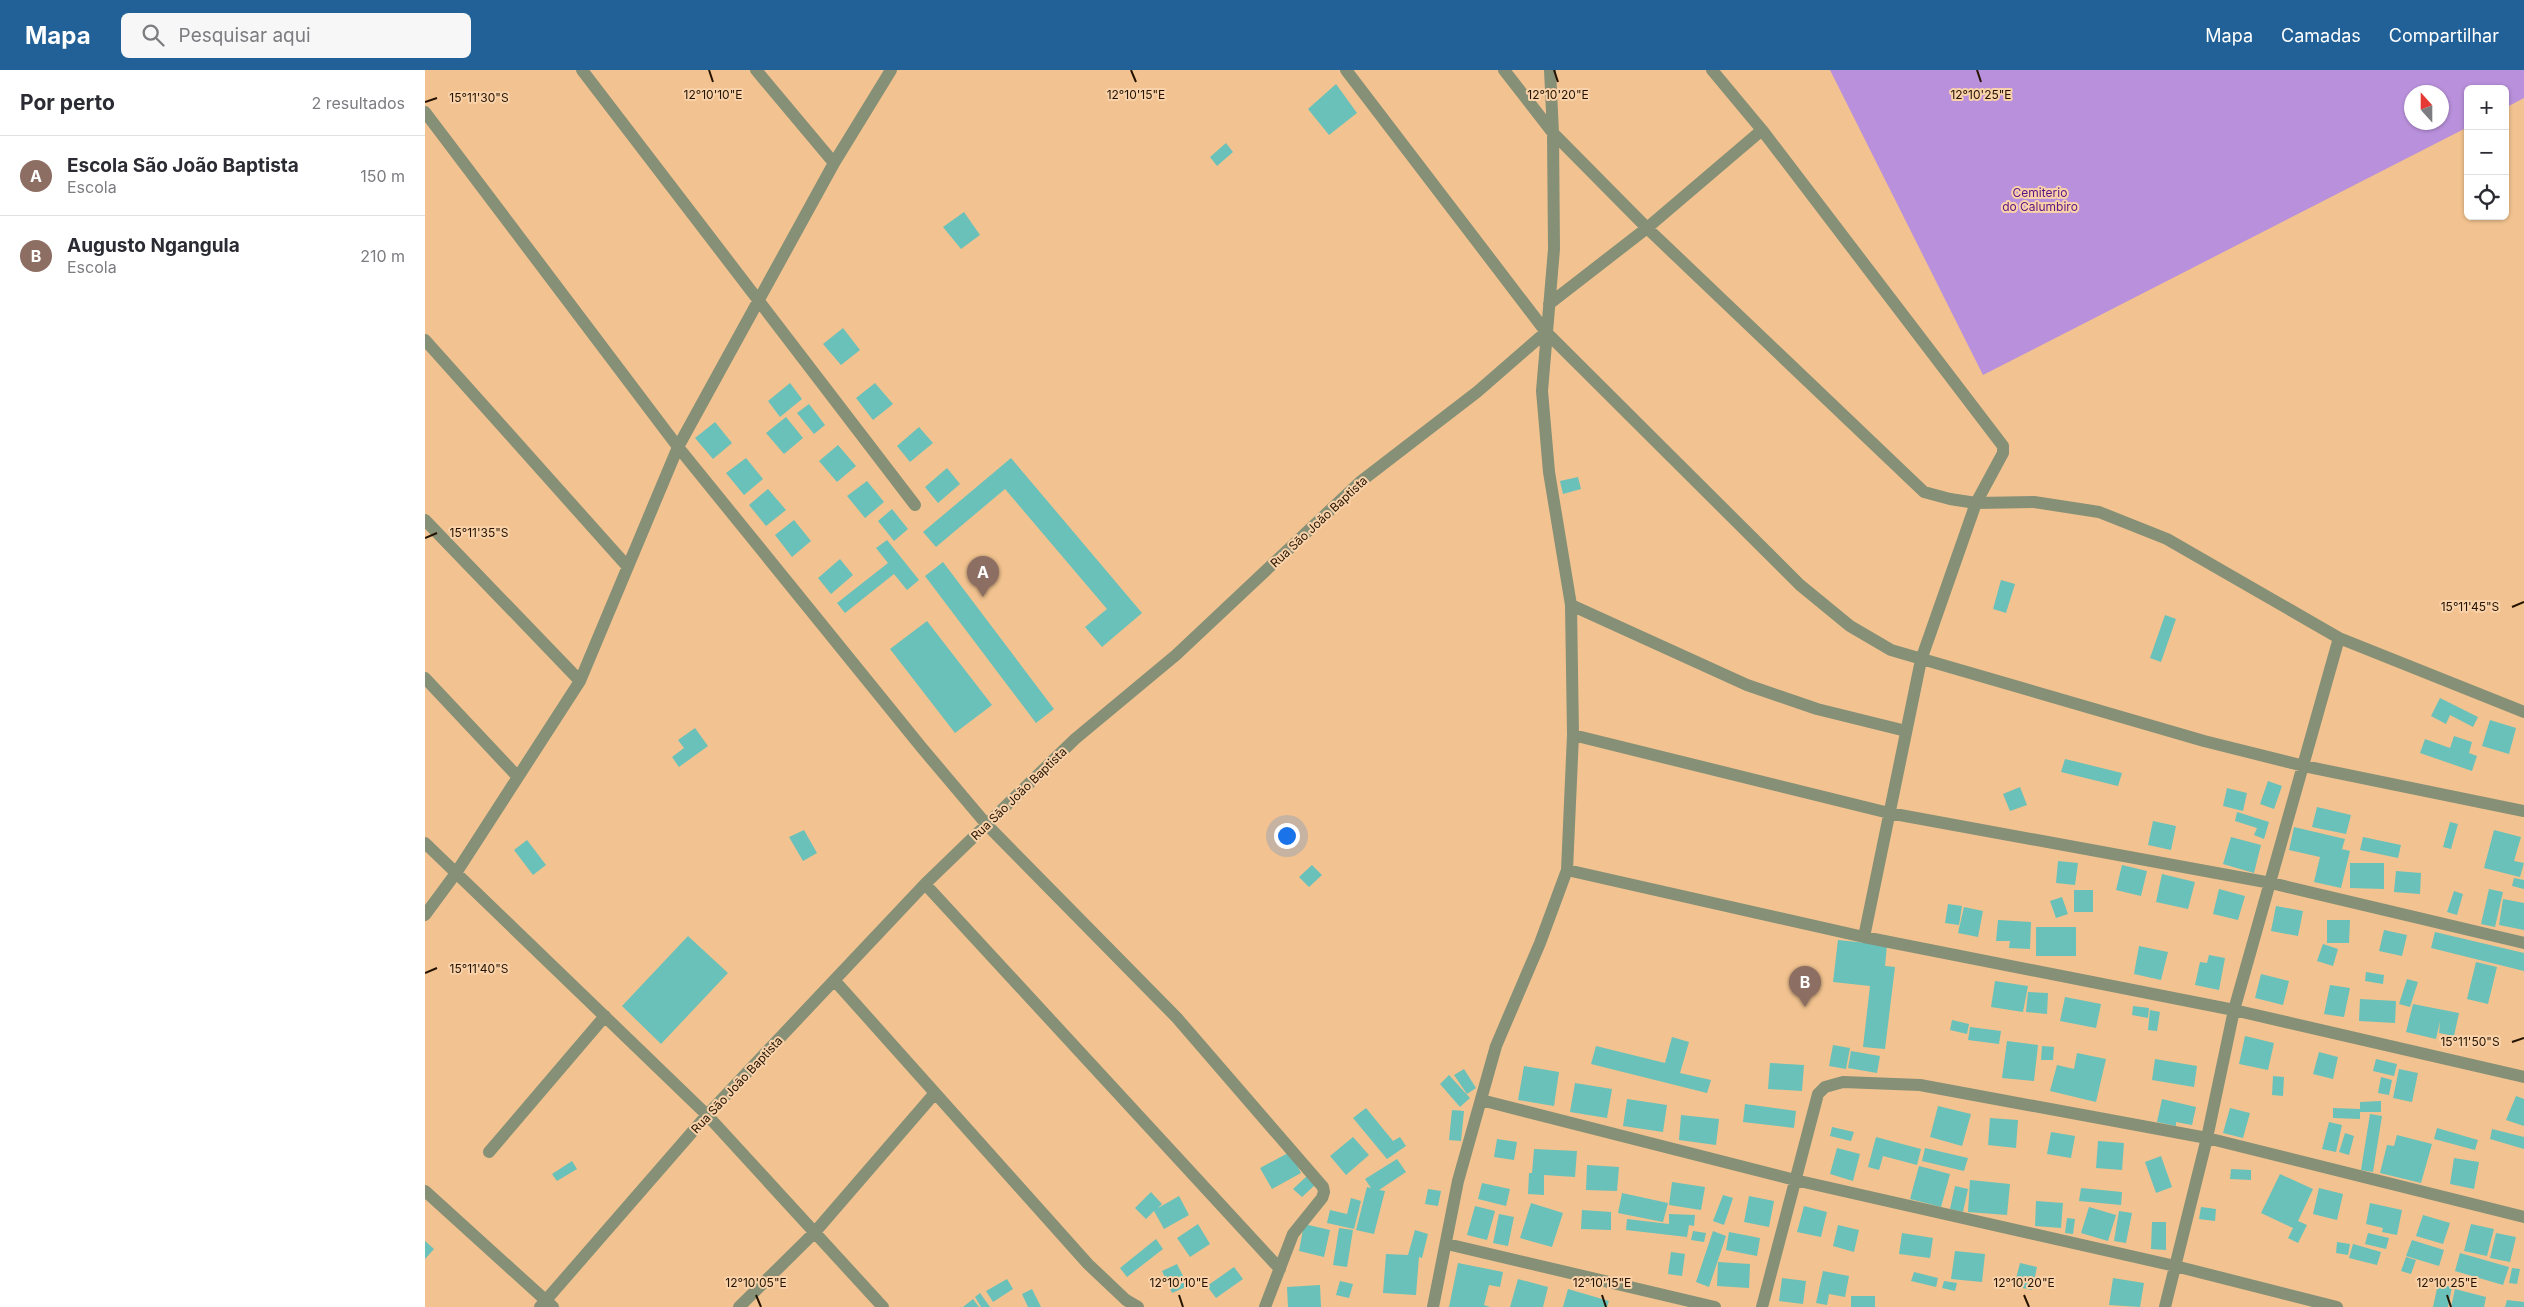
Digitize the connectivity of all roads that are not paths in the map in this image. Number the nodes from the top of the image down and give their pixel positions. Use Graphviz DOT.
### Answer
graph roads {
  1 [pos="582,70"];
  2 [pos="756,70"];
  3 [pos="891,70"];
  4 [pos="1345,70"];
  5 [pos="1504,70"];
  6 [pos="1550,70"];
  7 [pos="1712,70"];
  8 [pos="425,112"];
  9 [pos="1762,130"];
  10 [pos="1553,133"];
  11 [pos="834,163"];
  12 [pos="1647,228"];
  13 [pos="757,302"];
  14 [pos="1549,304"];
  15 [pos="1546,332"];
  16 [pos="425,340"];
  17 [pos="678,447"];
  18 [pos="1976,503"];
  19 [pos="915,505"];
  20 [pos="425,520"];
  21 [pos="627,566"];
  22 [pos="1571,605"];
  23 [pos="2339,638"];
  24 [pos="1921,660"];
  25 [pos="425,678"];
  26 [pos="580,681"];
  27 [pos="2524,712"];
  28 [pos="1906,731"];
  29 [pos="1573,736"];
  30 [pos="2304,766"];
  31 [pos="517,776"];
  32 [pos="2524,811"];
  33 [pos="1889,813"];
  34 [pos="987,825"];
  35 [pos="425,843"];
  36 [pos="1567,870"];
  37 [pos="456,873"];
  38 [pos="2271,883"];
  39 [pos="925,884"];
  40 [pos="425,915"];
  41 [pos="1865,937"];
  42 [pos="2524,943"];
  43 [pos="835,981"];
  44 [pos="2234,1010"];
  45 [pos="605,1016"];
  46 [pos="2524,1077"];
  47 [pos="935,1093"];
  48 [pos="1481,1100"];
  49 [pos="707,1115"];
  50 [pos="2207,1138"];
  51 [pos="489,1152"];
  52 [pos="1795,1180"];
  53 [pos="425,1191"];
  54 [pos="2524,1217"];
  55 [pos="815,1232"];
  56 [pos="1447,1244"];
  57 [pos="2175,1266"];
  58 [pos="1280,1269"];
  59 [pos="2303,1303"];
  60 [pos="547,1305"];
  61 [pos="739,1307"];
  62 [pos="883,1307"];
  63 [pos="1138,1307"];
  64 [pos="1265,1307"];
  65 [pos="1433,1307"];
  66 [pos="1715,1307"];
  67 [pos="1762,1307"];
  68 [pos="2165,1307"];
  69 [pos="2337,1307"];
  1 -- 13 [label="street"];
  2 -- 11 [label="street"];
  3 -- 11 [label="street"];
  4 -- 15 [label="street"];
  5 -- 10 [label="street"];
  6 -- 10 [label="street"];
  7 -- 9 [label="street"];
  8 -- 17 [label="street"];
  9 -- 12 [label="street"];
  9 -- 18 [label="street"];
  10 -- 12 [label="street"];
  10 -- 14 [label="street"];
  11 -- 13 [label="street"];
  12 -- 14 [label="street"];
  12 -- 18 [label="street"];
  13 -- 17 [label="street"];
  13 -- 19 [label="street"];
  14 -- 15 [label="street"];
  15 -- 22 [label="street"];
  15 -- 24 [label="street"];
  15 -- 34 [label="street, Rua São João Baptista"];
  16 -- 21 [label="street"];
  17 -- 21 [label="street"];
  17 -- 34 [label="street"];
  18 -- 23 [label="street"];
  18 -- 24 [label="street"];
  20 -- 26 [label="street"];
  21 -- 26 [label="street"];
  22 -- 28 [label="street"];
  22 -- 29 [label="street"];
  23 -- 27 [label="street"];
  23 -- 30 [label="street"];
  24 -- 28 [label="street"];
  24 -- 30 [label="street"];
  25 -- 31 [label="street"];
  26 -- 31 [label="street"];
  28 -- 33 [label="street"];
  29 -- 33 [label="street"];
  29 -- 36 [label="street"];
  30 -- 32 [label="street"];
  30 -- 38 [label="street"];
  31 -- 37 [label="street"];
  33 -- 38 [label="street"];
  33 -- 41 [label="street"];
  34 -- 39 [label="street, Rua São João Baptista"];
  34 -- 58 [label="street"];
  35 -- 37 [label="street"];
  36 -- 41 [label="street"];
  36 -- 48 [label="street"];
  37 -- 40 [label="street"];
  37 -- 45 [label="street"];
  38 -- 42 [label="street"];
  38 -- 44 [label="street"];
  39 -- 43 [label="street, Rua São João Baptista"];
  39 -- 58 [label="street"];
  41 -- 44 [label="street"];
  43 -- 47 [label="street"];
  43 -- 49 [label="street, Rua São João Baptista"];
  44 -- 46 [label="street"];
  44 -- 50 [label="street"];
  45 -- 49 [label="street"];
  45 -- 51 [label="street"];
  47 -- 55 [label="street"];
  47 -- 63 [label="street"];
  48 -- 52 [label="street"];
  48 -- 56 [label="street"];
  49 -- 55 [label="street"];
  49 -- 60 [label="street, Rua São João Baptista"];
  50 -- 52 [label="street"];
  50 -- 54 [label="street"];
  50 -- 57 [label="street"];
  52 -- 57 [label="street"];
  52 -- 67 [label="street"];
  53 -- 60 [label="street"];
  55 -- 61 [label="street"];
  55 -- 62 [label="street"];
  56 -- 65 [label="street"];
  56 -- 66 [label="street"];
  57 -- 59 [label="street"];
  57 -- 68 [label="street"];
  58 -- 64 [label="street"];
  59 -- 69 [label="street"];
}
